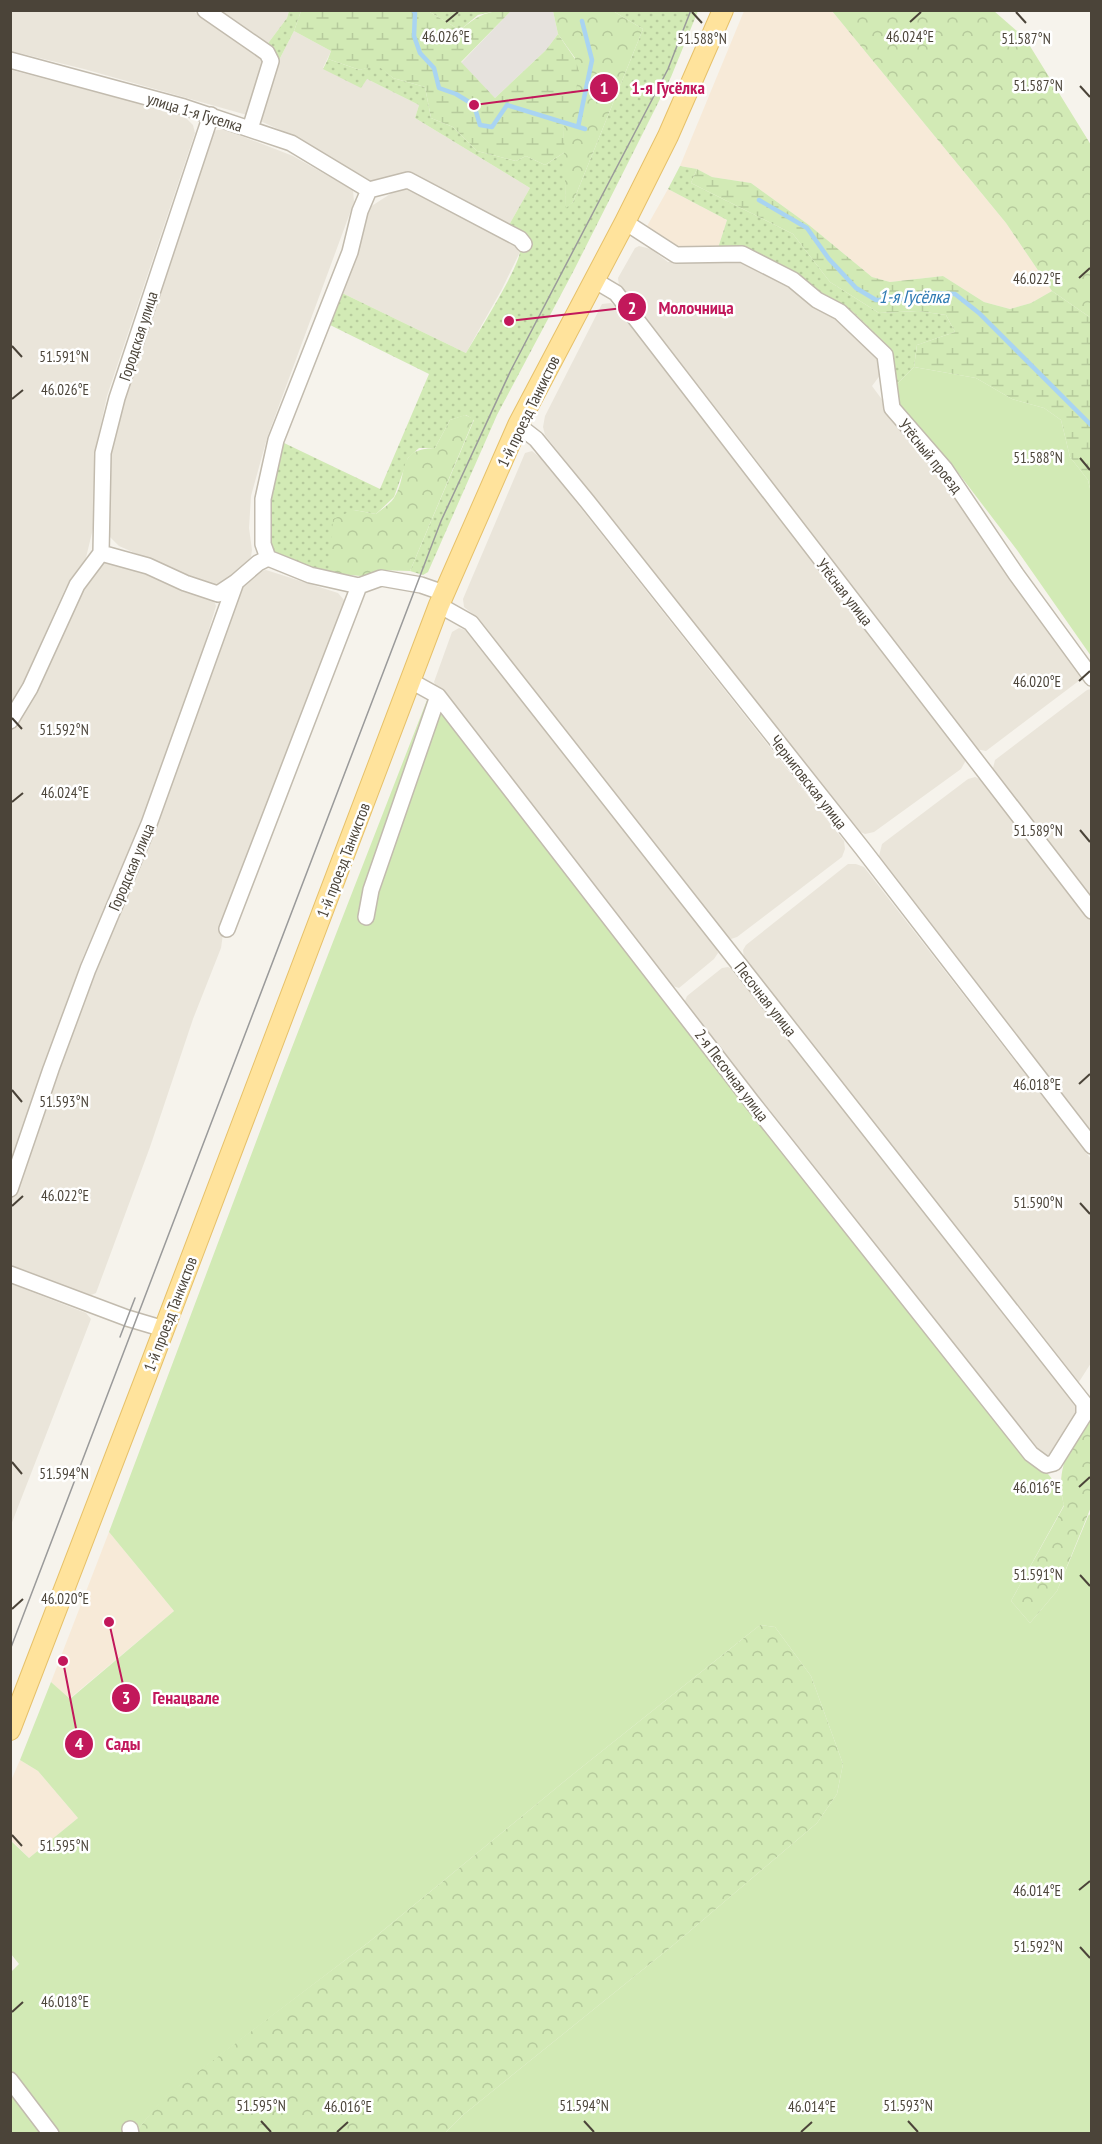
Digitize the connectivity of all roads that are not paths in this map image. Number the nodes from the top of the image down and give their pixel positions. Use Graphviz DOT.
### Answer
graph roads {
  1 [pos="205,10"];
  2 [pos="723,10"];
  3 [pos="10,60"];
  4 [pos="211,115"];
  5 [pos="250,129"];
  6 [pos="369,190"];
  7 [pos="625,222"];
  8 [pos="524,244"];
  9 [pos="594,280"];
  10 [pos="518,425"];
  11 [pos="101,553"];
  12 [pos="268,558"];
  13 [pos="236,582"];
  14 [pos="358,586"];
  15 [pos="441,599"];
  16 [pos="1092,678"];
  17 [pos="411,681"];
  18 [pos="438,696"];
  19 [pos="10,720"];
  20 [pos="1092,911"];
  21 [pos="366,917"];
  22 [pos="227,929"];
  23 [pos="1092,1146"];
  24 [pos="10,1189"];
  25 [pos="10,1274"];
  26 [pos="164,1329"];
  27 [pos="1054,1463"];
  28 [pos="10,1730"];
  29 [pos="10,2079"];
  30 [pos="51,2133"];
  1 -- 5 [label="street"];
  2 -- 7 [label="main road, 1-й проезд Танкистов"];
  3 -- 4 [label="street, улица 1-я Гуселка"];
  4 -- 5 [label="street, улица 1-я Гуселка"];
  4 -- 11 [label="street, Городская улица"];
  5 -- 6 [label="street, улица 1-я Гуселка"];
  6 -- 8 [label="street"];
  6 -- 12 [label="street"];
  7 -- 9 [label="main road, 1-й проезд Танкистов"];
  7 -- 16 [label="street, Утёсный проезд"];
  9 -- 10 [label="main road, 1-й проезд Танкистов"];
  9 -- 20 [label="street, Утёсная улица"];
  10 -- 15 [label="main road, 1-й проезд Танкистов"];
  10 -- 23 [label="street, Черниговская улица"];
  11 -- 13 [label="street"];
  11 -- 19 [label="street"];
  12 -- 13 [label="street, Городская улица"];
  12 -- 14 [label="street"];
  13 -- 24 [label="street, Городская улица"];
  14 -- 15 [label="street, Песочная улица"];
  14 -- 22 [label="street"];
  15 -- 17 [label="main road, 1-й проезд Танкистов"];
  15 -- 27 [label="street, Песочная улица"];
  17 -- 18 [label="street, 2-я Песочная улица"];
  17 -- 26 [label="main road, 1-й проезд Танкистов"];
  18 -- 21 [label="street"];
  18 -- 27 [label="street, 2-я Песочная улица"];
  25 -- 26 [label="street"];
  26 -- 28 [label="main road, 1-й проезд Танкистов"];
  29 -- 30 [label="street"];
}
